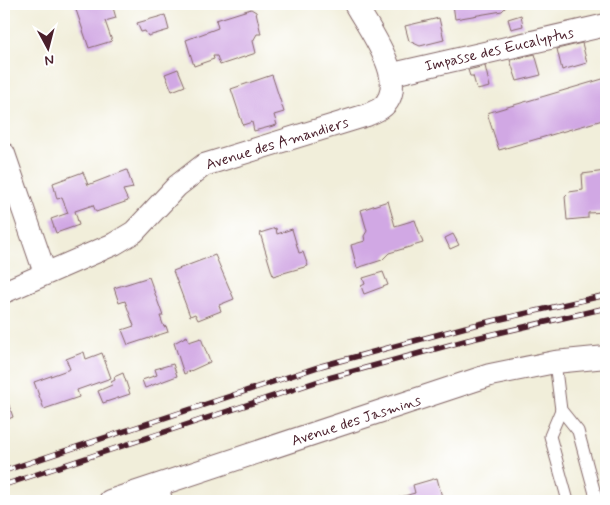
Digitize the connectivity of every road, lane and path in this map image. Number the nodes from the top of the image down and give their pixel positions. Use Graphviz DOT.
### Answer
graph roads {
  1 [pos="355,4"];
  2 [pos="606,26"];
  3 [pos="393,74"];
  4 [pos="4,154"];
  5 [pos="45,274"];
  6 [pos="4,292"];
  7 [pos="606,358"];
  8 [pos="555,362"];
  9 [pos="561,410"];
  10 [pos="165,492"];
  11 [pos="110,501"];
  12 [pos="568,501"];
  13 [pos="596,501"];
  1 -- 3 [label="street"];
  2 -- 3 [label="street, Impasse des Eucalyptus"];
  3 -- 5 [label="street, Avenue des Amandiers"];
  4 -- 5 [label="street"];
  5 -- 6 [label="street, Avenue des Amandiers"];
  7 -- 8 [label="street, Avenue des Jasmins"];
  8 -- 9 [label="lane"];
  8 -- 10 [label="street, Avenue des Jasmins"];
  9 -- 12 [label="lane"];
  9 -- 13 [label="lane"];
  10 -- 11 [label="street, Avenue des Jasmins"];
}
